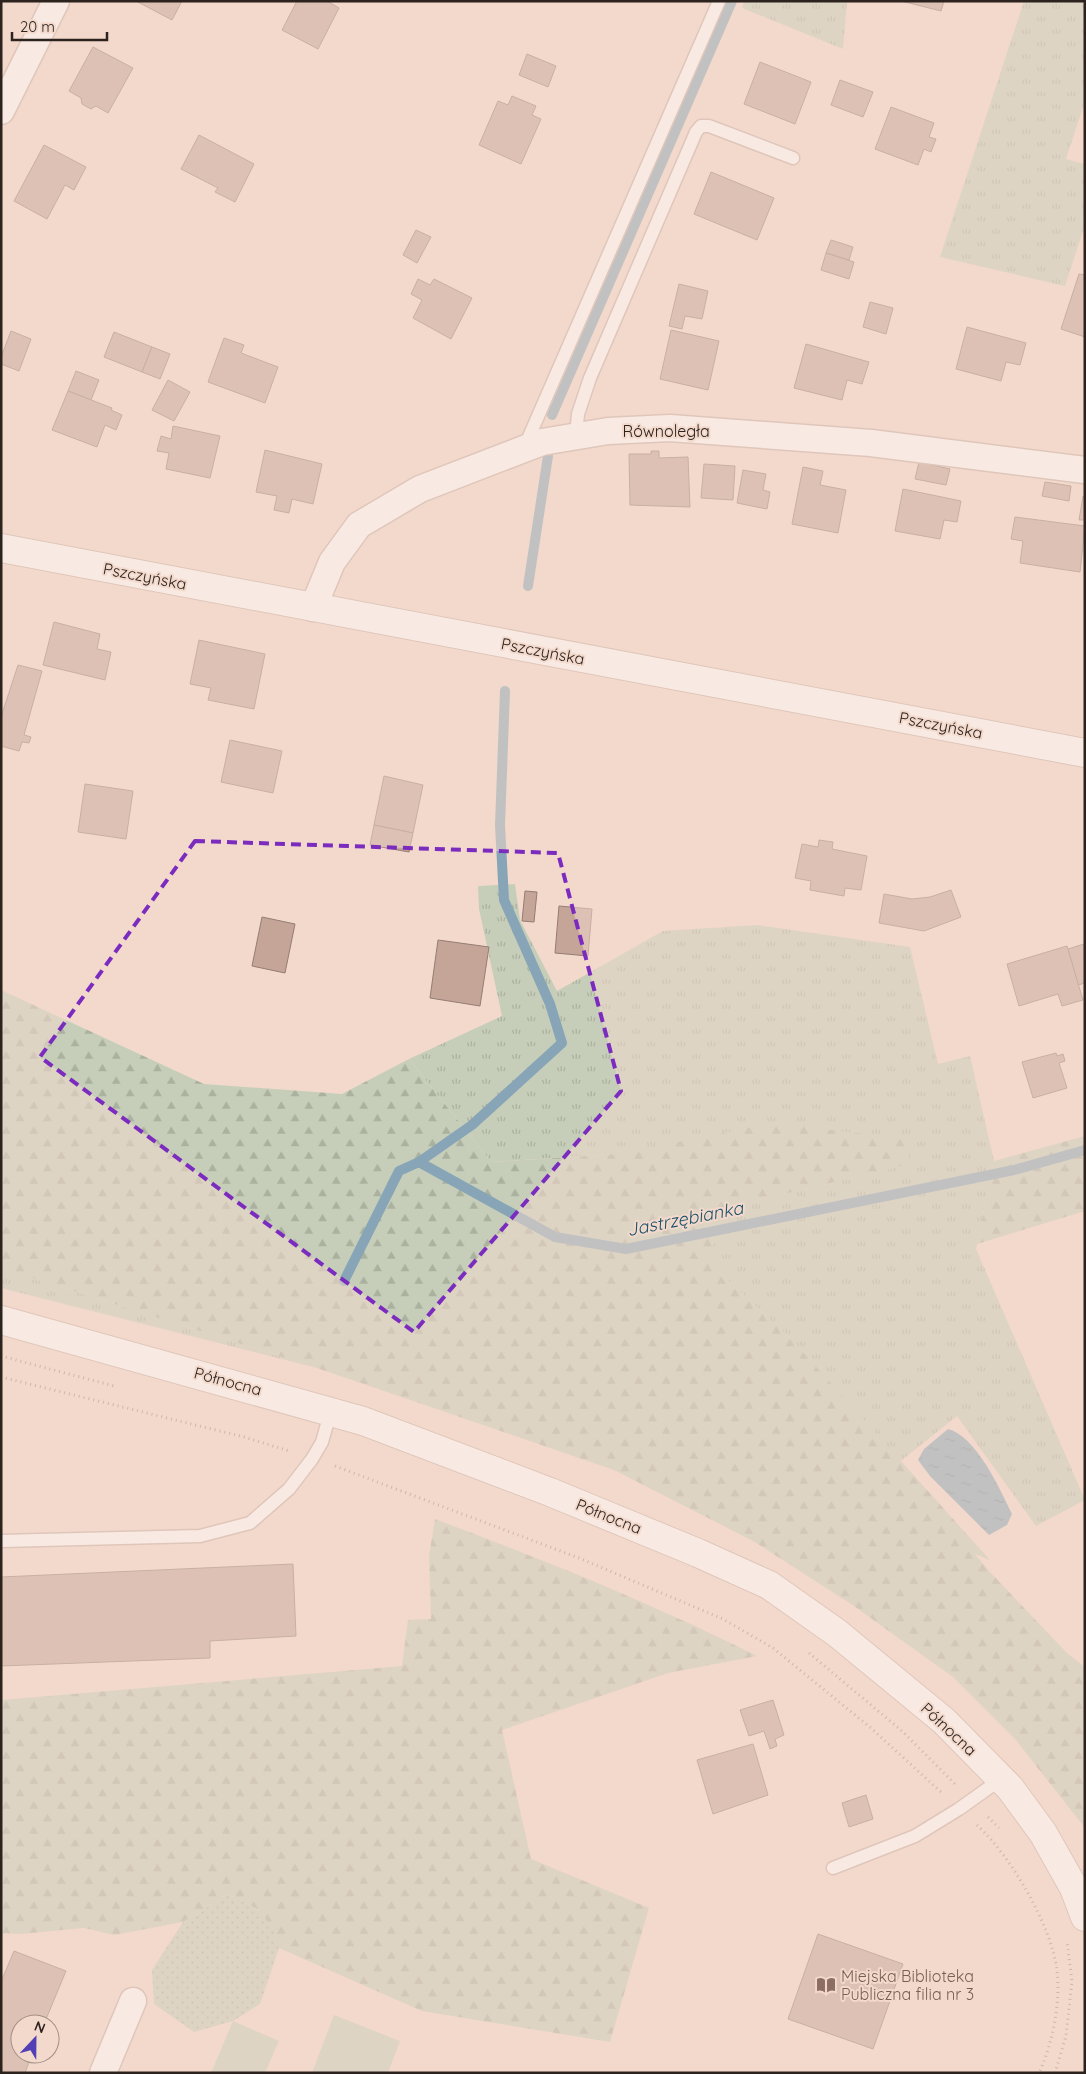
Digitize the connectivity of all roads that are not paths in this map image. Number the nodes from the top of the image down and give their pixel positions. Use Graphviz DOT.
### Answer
graph roads {
  1 [pos="56,1"];
  2 [pos="718,1"];
  3 [pos="1,111"];
  4 [pos="793,158"];
  5 [pos="576,436"];
  6 [pos="524,449"];
  7 [pos="1085,470"];
  8 [pos="1,548"];
  9 [pos="313,608"];
  10 [pos="1085,753"];
  11 [pos="1,1320"];
  12 [pos="331,1410"];
  13 [pos="1,1541"];
  14 [pos="1001,1779"];
  15 [pos="833,1868"];
  16 [pos="1085,1917"];
  17 [pos="133,2001"];
  18 [pos="103,2073"];
  1 -- 3 [label="street"];
  2 -- 6 [label="lane"];
  4 -- 5 [label="lane"];
  5 -- 6 [label="street, Równoległa"];
  5 -- 7 [label="street, Równoległa"];
  6 -- 9 [label="street, Równoległa"];
  8 -- 9 [label="street, Pszczyńska"];
  9 -- 10 [label="street, Pszczyńska"];
  11 -- 12 [label="street, Północna"];
  12 -- 13 [label="lane"];
  12 -- 14 [label="street, Północna"];
  14 -- 15 [label="lane"];
  14 -- 16 [label="street, Północna"];
  17 -- 18 [label="street"];
}
